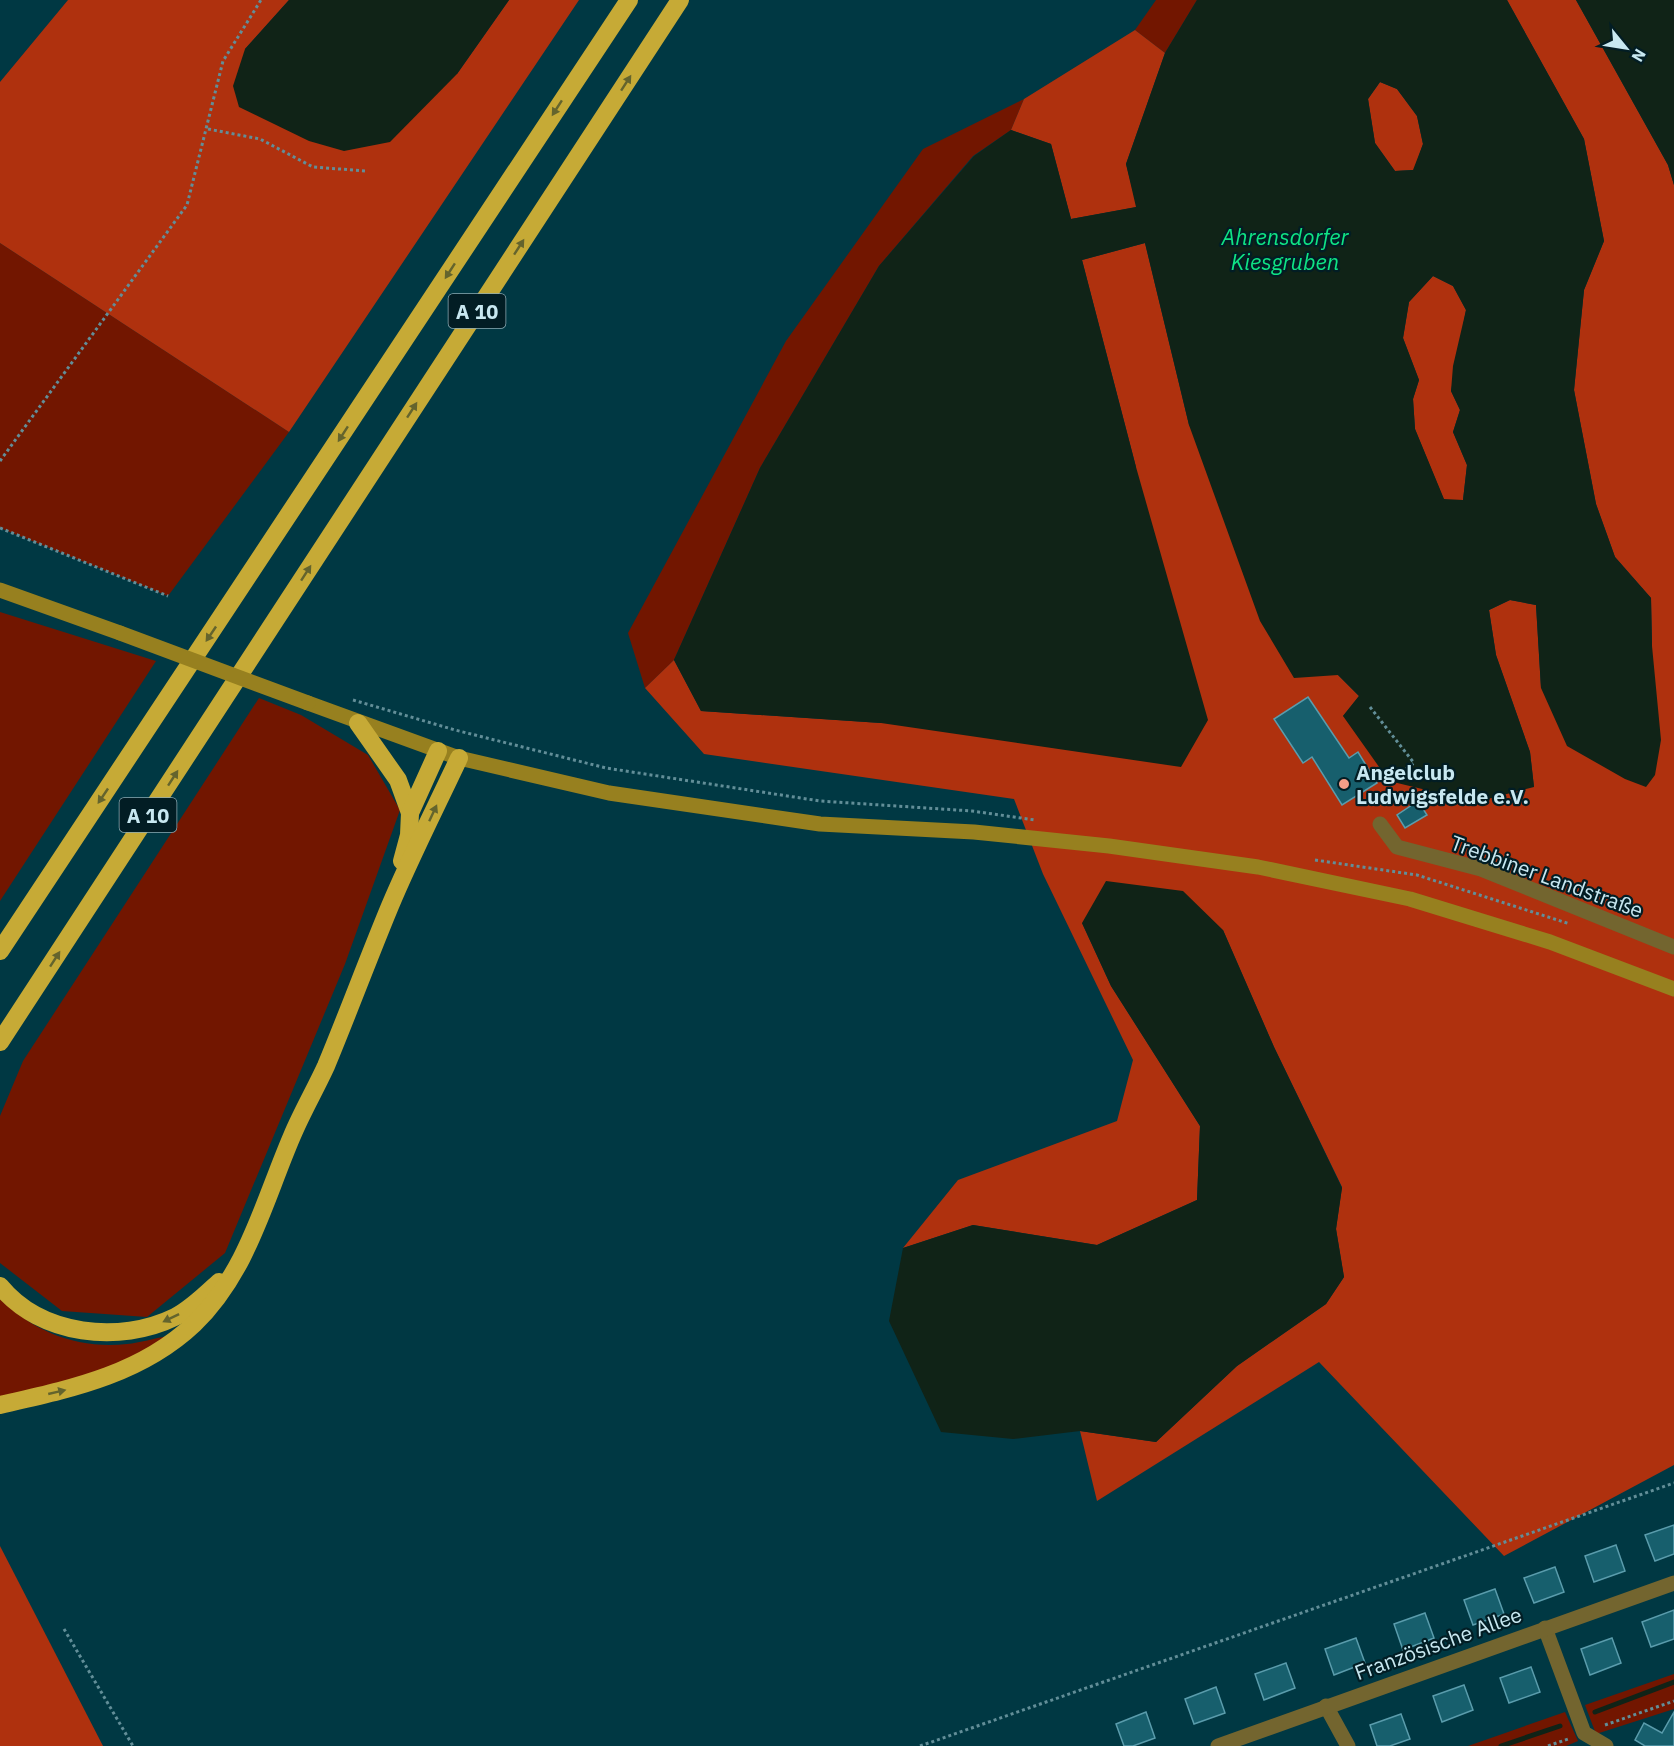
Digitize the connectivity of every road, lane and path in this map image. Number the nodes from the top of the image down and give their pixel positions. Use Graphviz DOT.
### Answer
graph roads {
  1 [pos="261,0"];
  2 [pos="629,0"];
  3 [pos="680,0"];
  4 [pos="208,129"];
  5 [pos="366,171"];
  6 [pos="0,461"];
  7 [pos="0,528"];
  8 [pos="0,590"];
  9 [pos="168,596"];
  10 [pos="1370,707"];
  11 [pos="358,723"];
  12 [pos="438,751"];
  13 [pos="459,758"];
  14 [pos="1389,781"];
  15 [pos="410,813"];
  16 [pos="1380,824"];
  17 [pos="391,904"];
  18 [pos="1674,947"];
  19 [pos="0,951"];
  20 [pos="1674,989"];
  21 [pos="23,1008"];
  22 [pos="0,1042"];
  23 [pos="0,1057"];
  24 [pos="234,1269"];
  25 [pos="0,1286"];
  26 [pos="0,1405"];
  27 [pos="1674,1483"];
  28 [pos="1674,1583"];
  29 [pos="1545,1628"];
  30 [pos="64,1629"];
  31 [pos="1674,1701"];
  32 [pos="1326,1706"];
  33 [pos="1584,1733"];
  34 [pos="132,1746"];
  35 [pos="920,1746"];
  36 [pos="1218,1746"];
  37 [pos="1348,1746"];
  38 [pos="1548,1746"];
  39 [pos="1606,1746"];
  1 -- 4 [label="path"];
  2 -- 19 [label="highway, A 10, one-way"];
  21 -- 3 [label="highway, A 10, one-way"];
  4 -- 5 [label="path"];
  4 -- 6 [label="path"];
  7 -- 9 [label="path"];
  8 -- 11 [label="main road, bridge"];
  10 -- 14 [label="path"];
  11 -- 12 [label="main road"];
  11 -- 15 [label="highway"];
  12 -- 13 [label="main road"];
  12 -- 15 [label="highway"];
  17 -- 13 [label="highway, one-way"];
  13 -- 20 [label="main road"];
  15 -- 17 [label="highway"];
  16 -- 18 [label="street, Trebbiner Landstraße"];
  17 -- 24 [label="highway"];
  21 -- 22 [label="highway, A 10"];
  21 -- 23 [label="highway"];
  24 -- 25 [label="highway, one-way"];
  26 -- 24 [label="highway, one-way"];
  27 -- 35 [label="path"];
  28 -- 29 [label="street, Französische Allee"];
  29 -- 32 [label="street, Französische Allee"];
  29 -- 33 [label="street"];
  30 -- 34 [label="path"];
  31 -- 33 [label="path"];
  32 -- 36 [label="street, Französische Allee"];
  32 -- 37 [label="street"];
  33 -- 38 [label="path"];
  33 -- 39 [label="street"];
}
